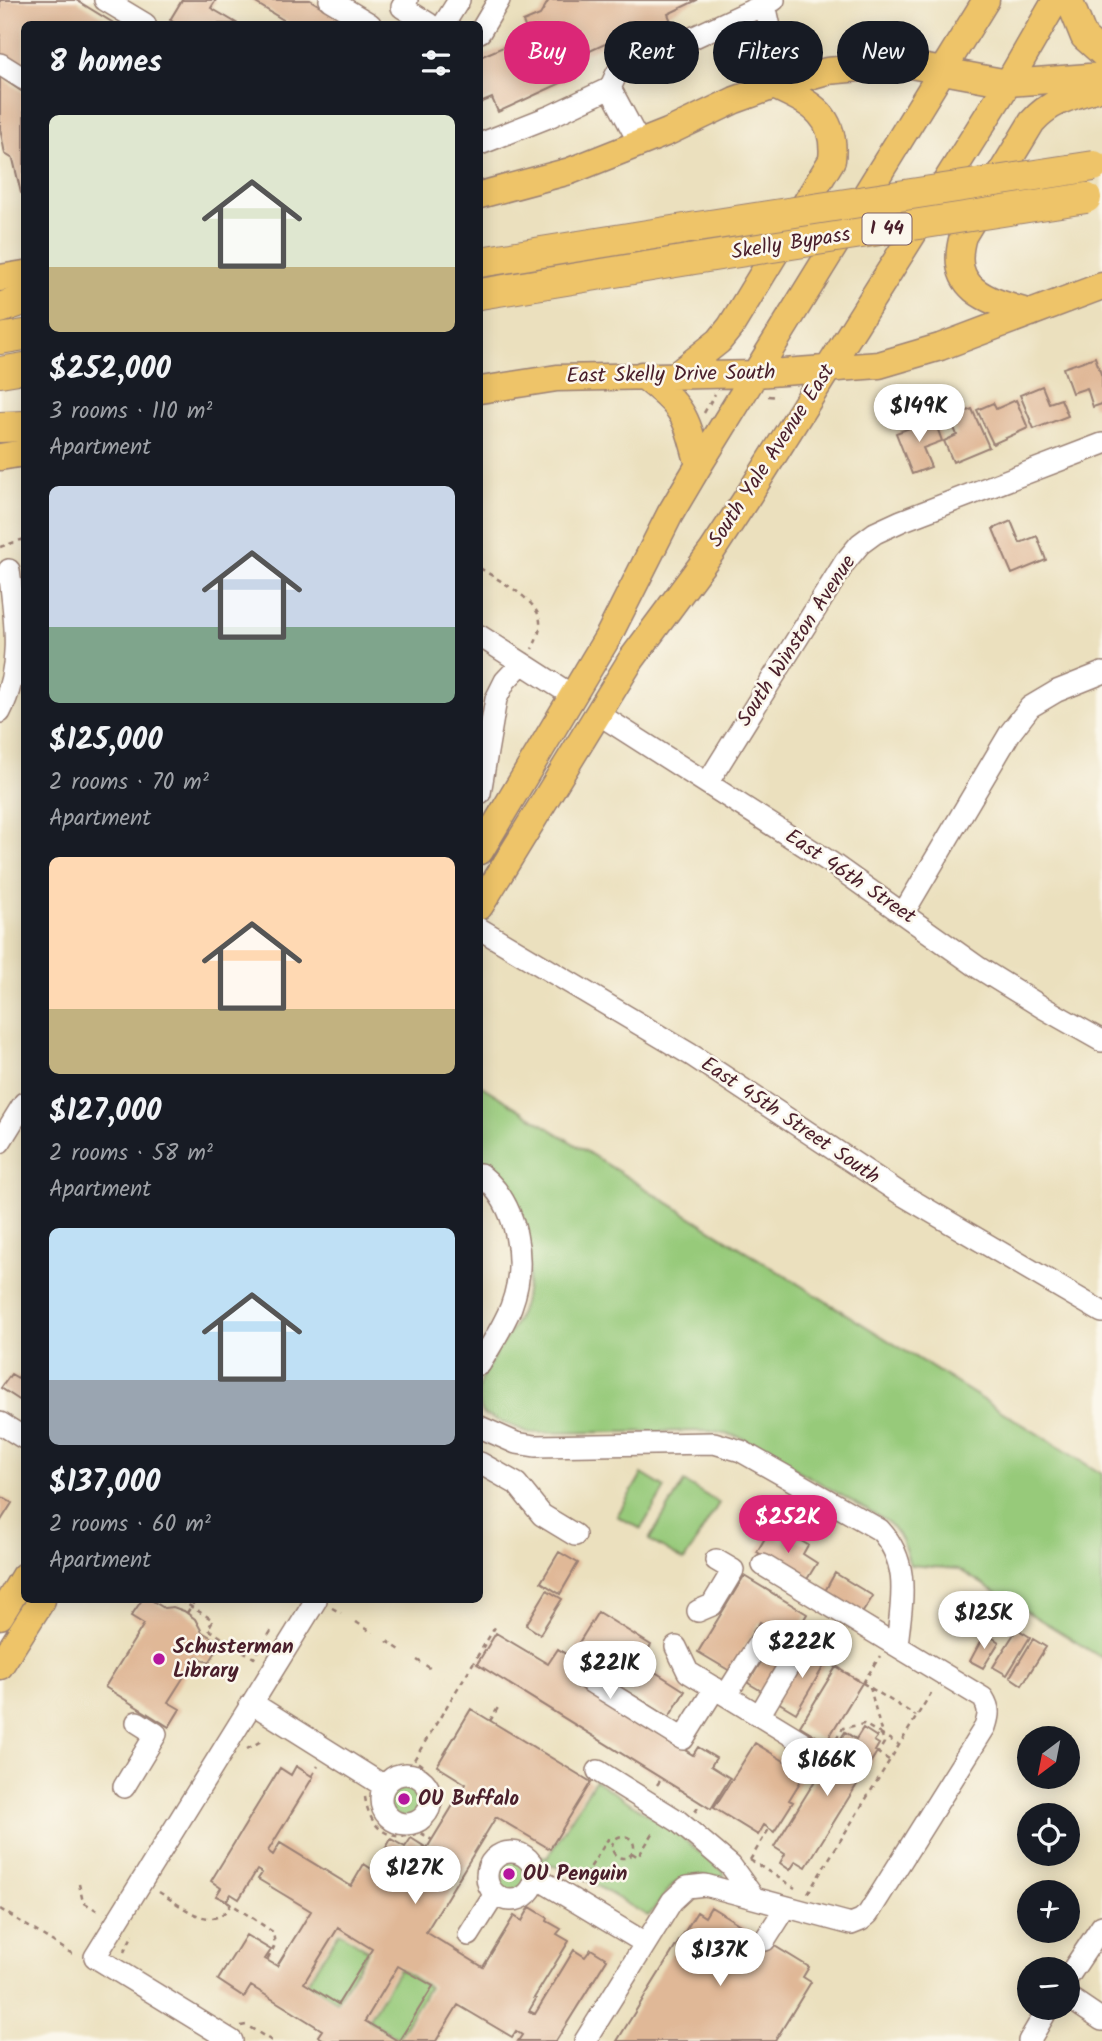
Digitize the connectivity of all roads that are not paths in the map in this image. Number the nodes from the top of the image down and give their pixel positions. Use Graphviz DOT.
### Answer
graph roads {
  1 [pos="105,0"];
  2 [pos="330,0"];
  3 [pos="407,0"];
  4 [pos="459,0"];
  5 [pos="499,0"];
  6 [pos="986,0"];
  7 [pos="1056,0"];
  8 [pos="1069,0"];
  9 [pos="770,2"];
  10 [pos="140,21"];
  11 [pos="365,21"];
  12 [pos="424,21"];
  13 [pos="446,21"];
  14 [pos="772,21"];
  15 [pos="483,27"];
  16 [pos="1102,53"];
  17 [pos="0,64"];
  18 [pos="942,71"];
  19 [pos="823,72"];
  20 [pos="1102,76"];
  21 [pos="21,77"];
  22 [pos="1008,83"];
  23 [pos="778,84"];
  24 [pos="1102,87"];
  25 [pos="610,88"];
  26 [pos="483,143"];
  27 [pos="640,144"];
  28 [pos="1098,165"];
  29 [pos="483,194"];
  30 [pos="1094,197"];
  31 [pos="483,262"];
  32 [pos="21,274"];
  33 [pos="0,278"];
  34 [pos="1102,286"];
  35 [pos="483,294"];
  36 [pos="21,301"];
  37 [pos="0,308"];
  38 [pos="1031,313"];
  39 [pos="21,336"];
  40 [pos="0,339"];
  41 [pos="21,368"];
  42 [pos="827,371"];
  43 [pos="0,372"];
  44 [pos="756,374"];
  45 [pos="642,375"];
  46 [pos="675,376"];
  47 [pos="483,390"];
  48 [pos="21,426"];
  49 [pos="0,427"];
  50 [pos="1102,444"];
  51 [pos="21,454"];
  52 [pos="0,457"];
  53 [pos="699,465"];
  54 [pos="11,570"];
  55 [pos="483,638"];
  56 [pos="522,663"];
  57 [pos="1102,673"];
  58 [pos="573,696"];
  59 [pos="0,712"];
  60 [pos="597,713"];
  61 [pos="483,775"];
  62 [pos="708,782"];
  63 [pos="483,846"];
  64 [pos="483,901"];
  65 [pos="904,912"];
  66 [pos="483,931"];
  67 [pos="1101,1038"];
  68 [pos="21,1107"];
  69 [pos="0,1142"];
  70 [pos="483,1177"];
  71 [pos="1102,1312"];
  72 [pos="483,1358"];
  73 [pos="0,1423"];
  74 [pos="483,1428"];
  75 [pos="21,1436"];
  76 [pos="516,1443"];
  77 [pos="483,1465"];
  78 [pos="505,1478"];
  79 [pos="575,1535"];
  80 [pos="716,1560"];
  81 [pos="763,1565"];
  82 [pos="21,1581"];
  83 [pos="40,1603"];
  84 [pos="314,1603"];
  85 [pos="698,1611"];
  86 [pos="0,1616"];
  87 [pos="676,1647"];
  88 [pos="890,1648"];
  89 [pos="0,1666"];
  90 [pos="588,1680"];
  91 [pos="721,1692"];
  92 [pos="252,1703"];
  93 [pos="759,1716"];
  94 [pos="137,1722"];
  95 [pos="821,1748"];
  96 [pos="598,1771"];
  97 [pos="391,1781"];
  98 [pos="124,1787"];
  99 [pos="535,1877"];
  100 [pos="495,1894"];
  101 [pos="754,1898"];
  102 [pos="781,1906"];
  103 [pos="1102,1926"];
  104 [pos="469,1935"];
  105 [pos="760,1938"];
  106 [pos="645,1944"];
  107 [pos="1080,1959"];
  108 [pos="1080,2005"];
  109 [pos="1041,2020"];
  110 [pos="1102,2020"];
  111 [pos="232,2041"];
  112 [pos="585,2041"];
  113 [pos="1029,2041"];
  1 -- 10 [label="street"];
  2 -- 11 [label="street"];
  3 -- 12 [label="street"];
  4 -- 13 [label="street"];
  5 -- 15 [label="street"];
  6 -- 18 [label="main road"];
  7 -- 22 [label="main road, South Yale Avenue East"];
  8 -- 16 [label="main road"];
  9 -- 14 [label="street"];
  9 -- 25 [label="street"];
  17 -- 21 [label="street"];
  18 -- 19 [label="main road"];
  18 -- 22 [label="main road"];
  18 -- 44 [label="main road"];
  20 -- 22 [label="main road"];
  22 -- 42 [label="main road, South Yale Avenue East"];
  23 -- 27 [label="main road"];
  23 -- 46 [label="main road"];
  24 -- 38 [label="main road"];
  25 -- 26 [label="street"];
  25 -- 27 [label="street"];
  27 -- 29 [label="main road"];
  28 -- 31 [label="highway, Skelly Bypass / I 44, bridge"];
  30 -- 35 [label="highway, Skelly Bypass / I 44, bridge"];
  32 -- 33 [label="main road"];
  34 -- 38 [label="main road, East Skelly Drive South"];
  36 -- 37 [label="highway"];
  38 -- 42 [label="main road, East Skelly Drive South"];
  39 -- 40 [label="highway"];
  41 -- 43 [label="highway"];
  42 -- 44 [label="main road, East Skelly Drive South"];
  42 -- 60 [label="main road, South Yale Avenue East"];
  44 -- 46 [label="main road, East Skelly Drive South"];
  44 -- 53 [label="main road"];
  45 -- 46 [label="main road, East Skelly Drive South"];
  45 -- 47 [label="main road, East Skelly Drive South"];
  45 -- 53 [label="main road"];
  48 -- 49 [label="highway"];
  50 -- 62 [label="street, South Winston Avenue"];
  51 -- 52 [label="main road"];
  53 -- 58 [label="main road"];
  54 -- 59 [label="street"];
  55 -- 56 [label="street"];
  56 -- 58 [label="street"];
  56 -- 61 [label="street"];
  57 -- 65 [label="street"];
  58 -- 60 [label="main road"];
  58 -- 63 [label="main road"];
  60 -- 62 [label="street, East 46th Street"];
  60 -- 64 [label="main road, South Yale Avenue East"];
  62 -- 65 [label="street, East 46th Street"];
  65 -- 67 [label="street, East 46th Street"];
  66 -- 71 [label="street, East 45th Street South"];
  68 -- 69 [label="street"];
  70 -- 72 [label="street"];
  73 -- 75 [label="street"];
  74 -- 76 [label="street"];
  76 -- 78 [label="street"];
  76 -- 88 [label="street"];
  77 -- 78 [label="street"];
  78 -- 79 [label="street"];
  80 -- 85 [label="street"];
  81 -- 88 [label="street"];
  82 -- 86 [label="main road"];
  83 -- 89 [label="main road"];
  84 -- 92 [label="street"];
  87 -- 91 [label="street"];
  88 -- 102 [label="street"];
  90 -- 91 [label="street"];
  91 -- 93 [label="street"];
  91 -- 93 [label="street"];
  92 -- 97 [label="street"];
  92 -- 111 [label="street"];
  93 -- 95 [label="street"];
  94 -- 98 [label="street"];
  96 -- 101 [label="street"];
  99 -- 100 [label="street"];
  99 -- 100 [label="street"];
  99 -- 106 [label="street"];
  100 -- 104 [label="street"];
  101 -- 102 [label="street"];
  101 -- 106 [label="street"];
  102 -- 105 [label="street"];
  103 -- 107 [label="street"];
  106 -- 112 [label="street"];
  108 -- 110 [label="street"];
  109 -- 113 [label="street"];
}
